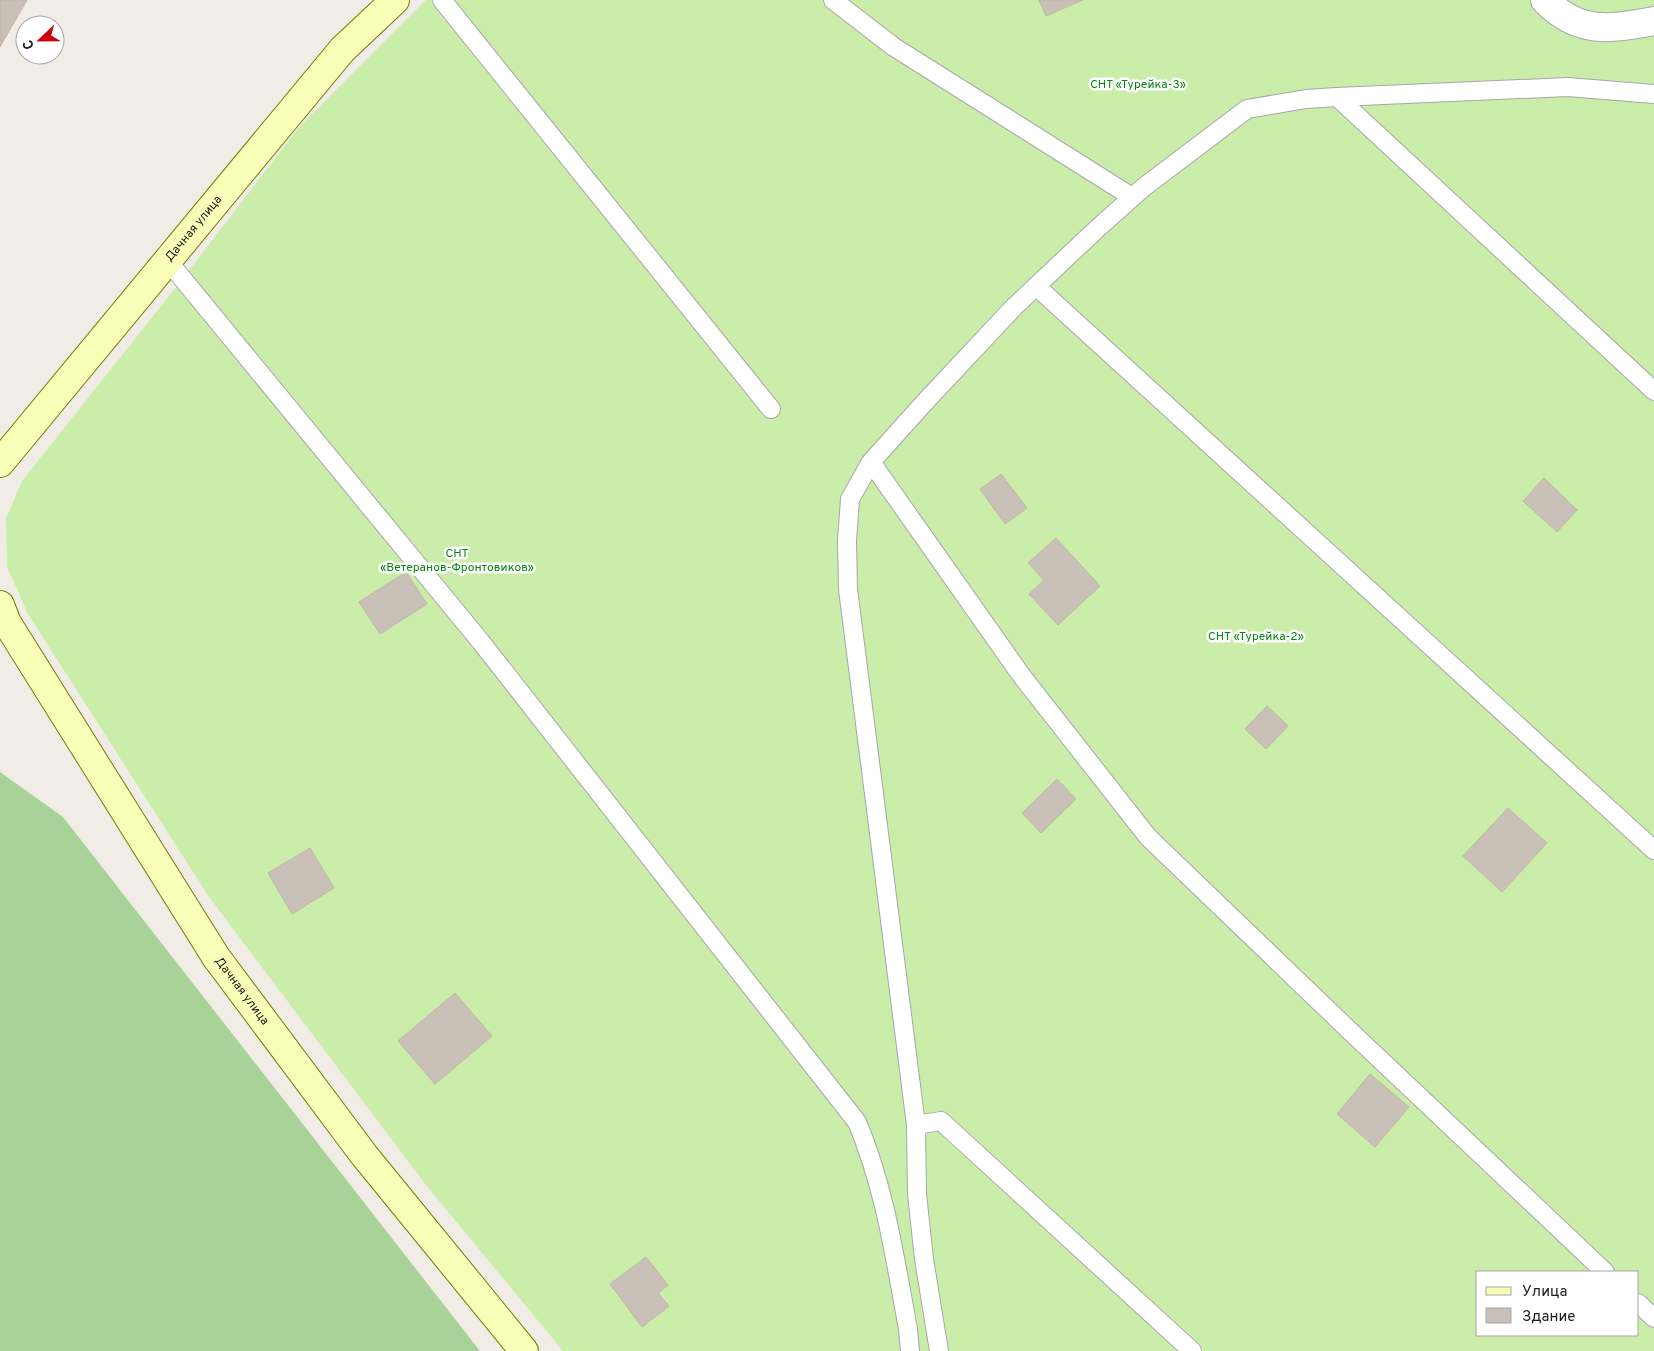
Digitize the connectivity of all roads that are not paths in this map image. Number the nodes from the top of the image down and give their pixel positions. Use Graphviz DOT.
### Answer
graph roads {
  1 [pos="395,0"];
  2 [pos="442,0"];
  3 [pos="833,0"];
  4 [pos="1545,0"];
  5 [pos="1654,21"];
  6 [pos="1654,94"];
  7 [pos="1338,97"];
  8 [pos="1132,197"];
  9 [pos="168,261"];
  10 [pos="1036,286"];
  11 [pos="1654,391"];
  12 [pos="770,409"];
  13 [pos="871,462"];
  14 [pos="0,463"];
  15 [pos="0,605"];
  16 [pos="1654,850"];
  17 [pos="916,1126"];
  18 [pos="1604,1271"];
  19 [pos="1639,1304"];
  20 [pos="1654,1318"];
  21 [pos="524,1351"];
  22 [pos="910,1351"];
  23 [pos="939,1351"];
  24 [pos="1192,1351"];
  1 -- 9 [label="street, Дачная улица"];
  2 -- 12 [label="lane"];
  3 -- 8 [label="lane"];
  4 -- 5 [label="street"];
  6 -- 7 [label="lane"];
  7 -- 8 [label="lane"];
  7 -- 11 [label="lane"];
  8 -- 10 [label="lane"];
  9 -- 14 [label="street, Дачная улица"];
  9 -- 22 [label="lane"];
  10 -- 13 [label="lane"];
  10 -- 16 [label="lane"];
  13 -- 17 [label="lane"];
  13 -- 18 [label="lane"];
  15 -- 21 [label="street, Дачная улица"];
  17 -- 23 [label="lane"];
  17 -- 24 [label="lane"];
  19 -- 20 [label="lane"];
}
